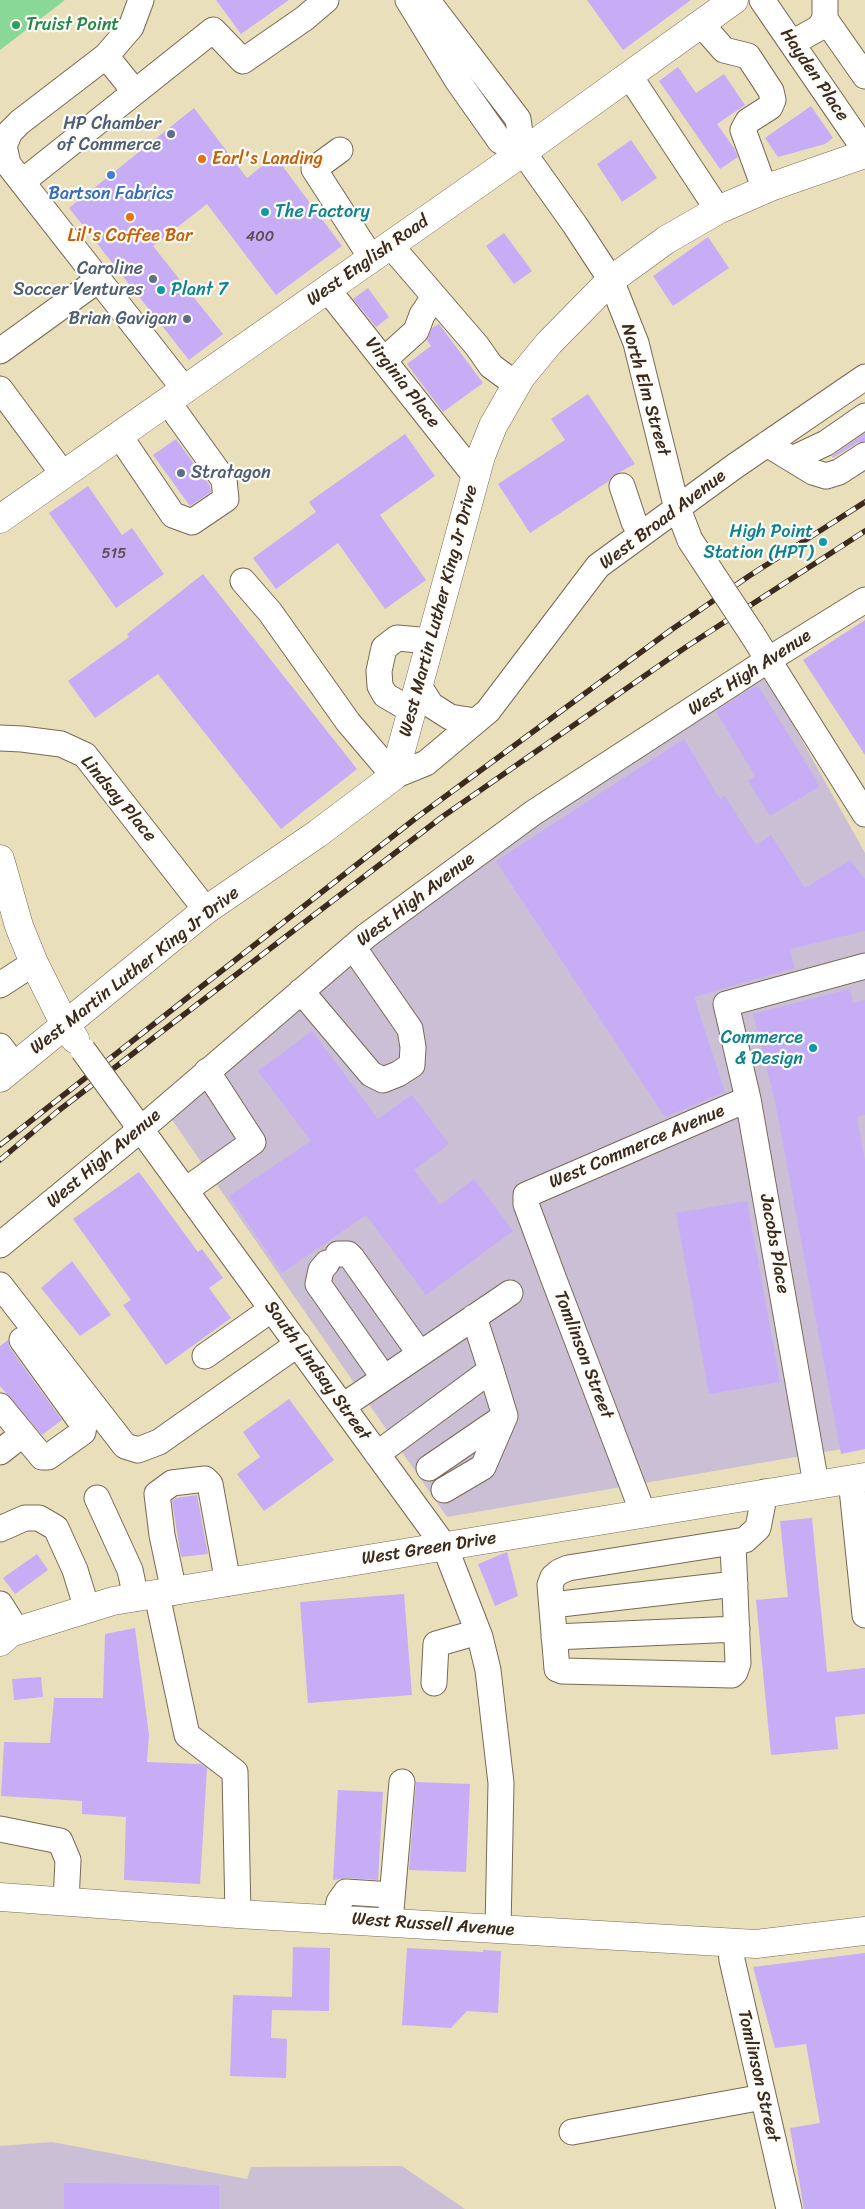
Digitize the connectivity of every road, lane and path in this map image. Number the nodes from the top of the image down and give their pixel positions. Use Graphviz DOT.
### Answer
graph roads {
  1 [pos="141,0"];
  2 [pos="326,0"];
  3 [pos="408,0"];
  4 [pos="427,0"];
  5 [pos="734,0"];
  6 [pos="762,0"];
  7 [pos="825,9"];
  8 [pos="701,24"];
  9 [pos="792,43"];
  10 [pos="106,56"];
  11 [pos="630,76"];
  12 [pos="865,76"];
  13 [pos="135,92"];
  14 [pos="340,150"];
  15 [pos="865,150"];
  16 [pos="523,152"];
  17 [pos="865,154"];
  18 [pos="22,182"];
  19 [pos="765,190"];
  20 [pos="718,210"];
  21 [pos="382,252"];
  22 [pos="98,280"];
  23 [pos="611,280"];
  24 [pos="328,290"];
  25 [pos="434,297"];
  26 [pos="0,351"];
  27 [pos="384,360"];
  28 [pos="865,377"];
  29 [pos="517,385"];
  30 [pos="0,389"];
  31 [pos="176,396"];
  32 [pos="865,416"];
  33 [pos="119,435"];
  34 [pos="767,444"];
  35 [pos="865,455"];
  36 [pos="792,459"];
  37 [pos="63,474"];
  38 [pos="476,477"];
  39 [pos="622,486"];
  40 [pos="678,508"];
  41 [pos="0,519"];
  42 [pos="641,534"];
  43 [pos="242,582"];
  44 [pos="865,600"];
  45 [pos="431,641"];
  46 [pos="768,660"];
  47 [pos="415,699"];
  48 [pos="475,721"];
  49 [pos="0,738"];
  50 [pos="394,776"];
  51 [pos="865,814"];
  52 [pos="0,859"];
  53 [pos="206,910"];
  54 [pos="353,947"];
  55 [pos="34,963"];
  56 [pos="865,966"];
  57 [pos="0,986"];
  58 [pos="301,991"];
  59 [pos="65,1025"];
  60 [pos="84,1050"];
  61 [pos="5,1064"];
  62 [pos="207,1071"];
  63 [pos="748,1100"];
  64 [pos="141,1129"];
  65 [pos="186,1190"];
  66 [pos="526,1195"];
  67 [pos="0,1245"];
  68 [pos="0,1285"];
  69 [pos="510,1293"];
  70 [pos="272,1309"];
  71 [pos="0,1310"];
  72 [pos="474,1317"];
  73 [pos="298,1344"];
  74 [pos="420,1354"];
  75 [pos="205,1356"];
  76 [pos="491,1370"];
  77 [pos="384,1378"];
  78 [pos="0,1406"];
  79 [pos="343,1406"];
  80 [pos="506,1416"];
  81 [pos="23,1434"];
  82 [pos="0,1452"];
  83 [pos="377,1454"];
  84 [pos="429,1468"];
  85 [pos="816,1484"];
  86 [pos="444,1490"];
  87 [pos="859,1491"];
  88 [pos="766,1492"];
  89 [pos="98,1498"];
  90 [pos="643,1513"];
  91 [pos="0,1528"];
  92 [pos="733,1544"];
  93 [pos="445,1547"];
  94 [pos="228,1583"];
  95 [pos="735,1584"];
  96 [pos="155,1595"];
  97 [pos="0,1604"];
  98 [pos="552,1606"];
  99 [pos="87,1609"];
  100 [pos="865,1616"];
  101 [pos="737,1629"];
  102 [pos="478,1632"];
  103 [pos="9,1636"];
  104 [pos="554,1637"];
  105 [pos="434,1683"];
  106 [pos="402,1782"];
  107 [pos="0,1829"];
  108 [pos="392,1894"];
  109 [pos="0,1898"];
  110 [pos="66,1902"];
  111 [pos="238,1914"];
  112 [pos="336,1918"];
  113 [pos="390,1922"];
  114 [pos="498,1928"];
  115 [pos="865,1931"];
  116 [pos="730,1943"];
  117 [pos="763,2097"];
  118 [pos="572,2132"];
  119 [pos="789,2209"];
  1 -- 10 [label="street"];
  2 -- 13 [label="street"];
  3 -- 16 [label="street, North Elm Street"];
  4 -- 16 [label="street, North Elm Street"];
  5 -- 8 [label="main road, West English Road"];
  6 -- 9 [label="street, Hayden Place"];
  7 -- 9 [label="street"];
  7 -- 12 [label="street"];
  8 -- 11 [label="main road, West English Road"];
  8 -- 19 [label="street"];
  9 -- 15 [label="street, Hayden Place"];
  10 -- 13 [label="street"];
  10 -- 18 [label="street"];
  11 -- 16 [label="main road, West English Road"];
  11 -- 20 [label="street"];
  13 -- 18 [label="street"];
  14 -- 21 [label="street"];
  16 -- 21 [label="main road, West English Road"];
  16 -- 23 [label="street, North Elm Street"];
  17 -- 19 [label="main road, West Martin Luther King Jr Drive"];
  18 -- 22 [label="street"];
  19 -- 20 [label="main road, West Martin Luther King Jr Drive"];
  20 -- 23 [label="main road, West Martin Luther King Jr Drive"];
  21 -- 24 [label="main road, West English Road"];
  21 -- 25 [label="street"];
  22 -- 26 [label="street"];
  22 -- 31 [label="street"];
  23 -- 29 [label="main road, West Martin Luther King Jr Drive"];
  23 -- 40 [label="street, North Elm Street"];
  24 -- 27 [label="street, Virginia Place"];
  24 -- 31 [label="main road, West English Road"];
  25 -- 27 [label="street"];
  25 -- 29 [label="street"];
  27 -- 38 [label="street, Virginia Place"];
  28 -- 34 [label="street, West Broad Avenue"];
  29 -- 38 [label="main road, West Martin Luther King Jr Drive"];
  30 -- 37 [label="street"];
  31 -- 33 [label="main road, West English Road"];
  31 -- 33 [label="street"];
  32 -- 36 [label="street"];
  33 -- 37 [label="main road, West English Road"];
  34 -- 36 [label="street"];
  34 -- 40 [label="street, West Broad Avenue"];
  35 -- 36 [label="street"];
  37 -- 41 [label="main road, West English Road"];
  38 -- 45 [label="main road, West Martin Luther King Jr Drive"];
  39 -- 42 [label="street"];
  40 -- 42 [label="street, West Broad Avenue"];
  40 -- 46 [label="street, North Elm Street, bridge"];
  42 -- 48 [label="street, West Broad Avenue"];
  43 -- 50 [label="street"];
  44 -- 46 [label="street, West High Avenue"];
  45 -- 47 [label="main road, West Martin Luther King Jr Drive"];
  45 -- 47 [label="street"];
  46 -- 51 [label="street, North Elm Street"];
  46 -- 54 [label="street, West High Avenue"];
  47 -- 48 [label="street"];
  47 -- 50 [label="main road, West Martin Luther King Jr Drive"];
  48 -- 50 [label="street, West Broad Avenue"];
  49 -- 53 [label="street, Lindsay Place"];
  50 -- 53 [label="main road, West Martin Luther King Jr Drive"];
  52 -- 55 [label="main road, South Lindsay Street"];
  53 -- 59 [label="main road, West Martin Luther King Jr Drive"];
  54 -- 58 [label="street, West High Avenue"];
  54 -- 58 [label="street"];
  55 -- 57 [label="street"];
  55 -- 59 [label="main road, South Lindsay Street"];
  56 -- 63 [label="street, Jacobs Place"];
  58 -- 62 [label="street, West High Avenue"];
  59 -- 60 [label="main road, South Lindsay Street"];
  59 -- 61 [label="main road, West Martin Luther King Jr Drive"];
  60 -- 64 [label="street, South Lindsay Street, bridge"];
  62 -- 64 [label="street, West High Avenue"];
  62 -- 65 [label="street"];
  63 -- 66 [label="street, West Commerce Avenue"];
  63 -- 85 [label="street, Jacobs Place"];
  64 -- 65 [label="street, South Lindsay Street"];
  64 -- 67 [label="street, West High Avenue"];
  65 -- 70 [label="street, South Lindsay Street"];
  66 -- 90 [label="street, Tomlinson Street"];
  68 -- 73 [label="street"];
  69 -- 72 [label="street"];
  70 -- 73 [label="street, South Lindsay Street"];
  70 -- 75 [label="street"];
  71 -- 81 [label="street"];
  72 -- 74 [label="street"];
  72 -- 76 [label="street"];
  73 -- 79 [label="street, South Lindsay Street"];
  74 -- 77 [label="street"];
  74 -- 77 [label="street"];
  76 -- 80 [label="street"];
  76 -- 83 [label="street"];
  77 -- 79 [label="street"];
  78 -- 81 [label="street"];
  79 -- 83 [label="street, South Lindsay Street"];
  80 -- 84 [label="street"];
  80 -- 86 [label="street"];
  81 -- 82 [label="street"];
  83 -- 93 [label="street, South Lindsay Street"];
  85 -- 87 [label="main road, West Green Drive"];
  85 -- 88 [label="main road, West Green Drive"];
  87 -- 100 [label="street"];
  88 -- 90 [label="main road, West Green Drive"];
  88 -- 92 [label="street"];
  89 -- 96 [label="street"];
  90 -- 93 [label="main road, West Green Drive"];
  91 -- 99 [label="street"];
  92 -- 95 [label="street"];
  92 -- 98 [label="street"];
  93 -- 94 [label="main road, West Green Drive"];
  93 -- 102 [label="street, South Lindsay Street"];
  94 -- 96 [label="main road, West Green Drive"];
  94 -- 96 [label="street"];
  95 -- 98 [label="street"];
  95 -- 101 [label="street"];
  96 -- 99 [label="main road, West Green Drive"];
  96 -- 111 [label="street"];
  97 -- 103 [label="street"];
  98 -- 104 [label="street"];
  99 -- 103 [label="main road, West Green Drive"];
  101 -- 104 [label="street"];
  101 -- 104 [label="street"];
  102 -- 105 [label="street"];
  102 -- 114 [label="street, South Lindsay Street"];
  106 -- 108 [label="street"];
  107 -- 110 [label="street"];
  108 -- 112 [label="street"];
  108 -- 113 [label="street"];
  109 -- 110 [label="main road, West Russell Avenue"];
  110 -- 111 [label="main road, West Russell Avenue"];
  111 -- 112 [label="main road, West Russell Avenue"];
  112 -- 113 [label="main road, West Russell Avenue"];
  113 -- 114 [label="main road, West Russell Avenue"];
  114 -- 116 [label="main road, West Russell Avenue"];
  115 -- 116 [label="main road, West Russell Avenue"];
  116 -- 117 [label="street, Tomlinson Street"];
  117 -- 118 [label="street"];
  117 -- 119 [label="street, Tomlinson Street"];
}
